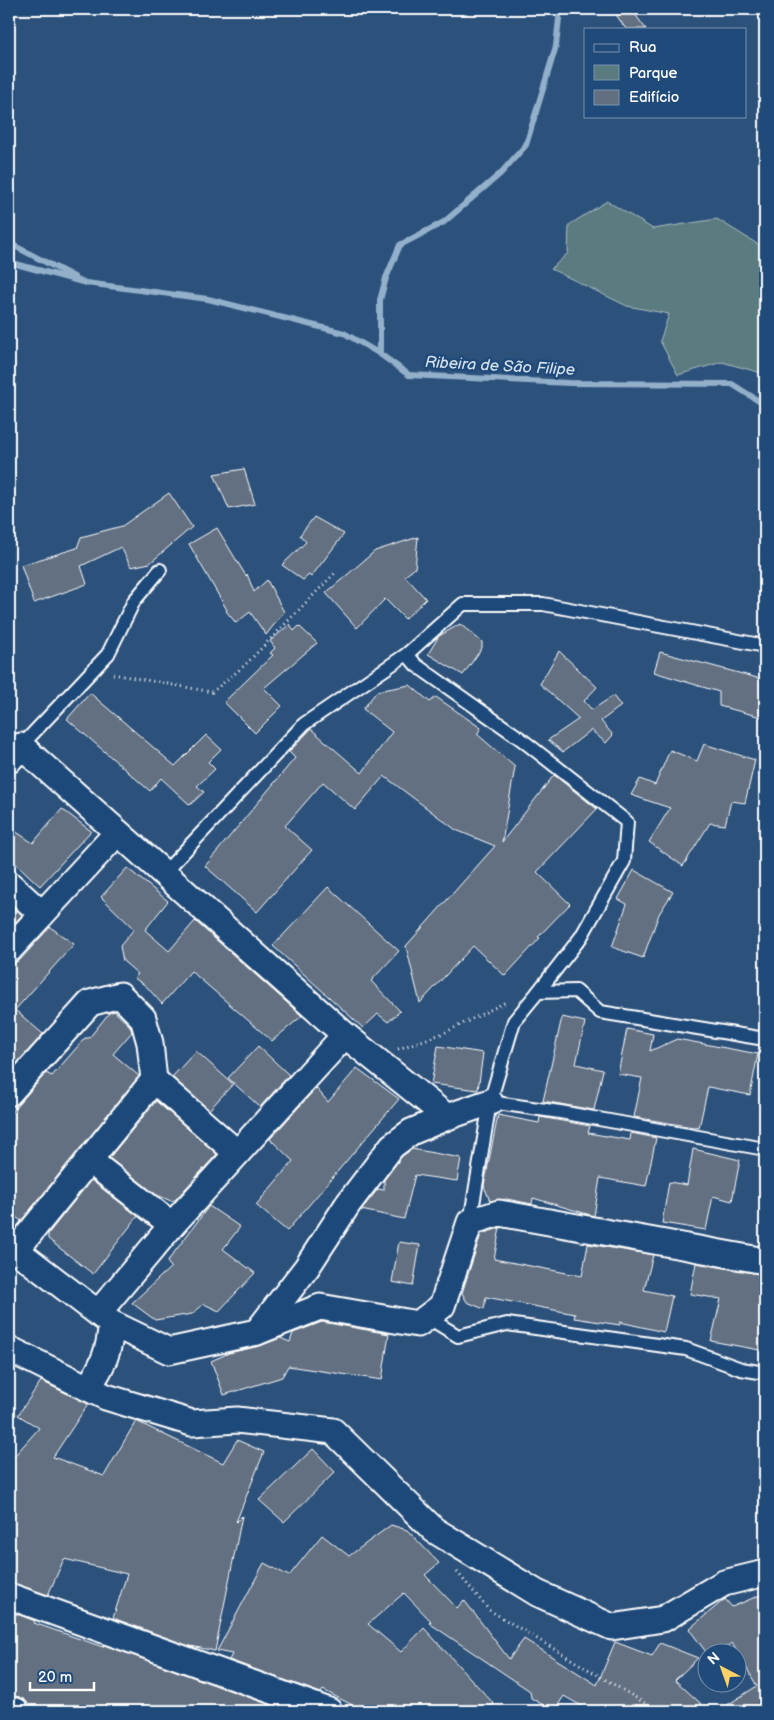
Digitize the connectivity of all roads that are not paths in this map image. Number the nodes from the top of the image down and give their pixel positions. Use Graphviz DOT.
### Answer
graph roads {
  1 [pos="160,570"];
  2 [pos="765,646"];
  3 [pos="407,654"];
  4 [pos="13,751"];
  5 [pos="117,833"];
  6 [pos="163,874"];
  7 [pos="9,884"];
  8 [pos="42,914"];
  9 [pos="9,950"];
  10 [pos="538,992"];
  11 [pos="344,1035"];
  12 [pos="765,1039"];
  13 [pos="154,1080"];
  14 [pos="9,1093"];
  15 [pos="490,1102"];
  16 [pos="447,1116"];
  17 [pos="765,1149"];
  18 [pos="237,1153"];
  19 [pos="89,1160"];
  20 [pos="470,1222"];
  21 [pos="172,1225"];
  22 [pos="12,1248"];
  23 [pos="765,1261"];
  24 [pos="427,1317"];
  25 [pos="105,1318"];
  26 [pos="256,1332"];
  27 [pos="9,1349"];
  28 [pos="765,1373"];
  29 [pos="88,1388"];
  30 [pos="765,1572"];
  31 [pos="9,1596"];
  32 [pos="9,1709"];
  33 [pos="16,1711"];
  34 [pos="325,1711"];
  1 -- 4 [label="lane"];
  2 -- 3 [label="lane"];
  3 -- 6 [label="lane"];
  3 -- 10 [label="lane"];
  4 -- 5 [label="street"];
  5 -- 6 [label="street"];
  5 -- 8 [label="street"];
  6 -- 11 [label="street"];
  7 -- 8 [label="street"];
  8 -- 9 [label="street"];
  10 -- 12 [label="lane"];
  10 -- 15 [label="lane"];
  11 -- 16 [label="street"];
  11 -- 18 [label="street"];
  13 -- 14 [label="street"];
  13 -- 18 [label="street"];
  13 -- 19 [label="street"];
  15 -- 16 [label="street"];
  15 -- 17 [label="lane"];
  15 -- 20 [label="lane"];
  16 -- 26 [label="street"];
  18 -- 21 [label="street"];
  19 -- 21 [label="street"];
  19 -- 22 [label="street"];
  20 -- 23 [label="street"];
  20 -- 24 [label="street"];
  21 -- 25 [label="street"];
  22 -- 25 [label="street"];
  24 -- 26 [label="street"];
  24 -- 28 [label="lane"];
  25 -- 26 [label="street"];
  25 -- 29 [label="street"];
  27 -- 29 [label="street"];
  29 -- 30 [label="street"];
  31 -- 34 [label="street"];
  32 -- 33 [label="street"];
}
